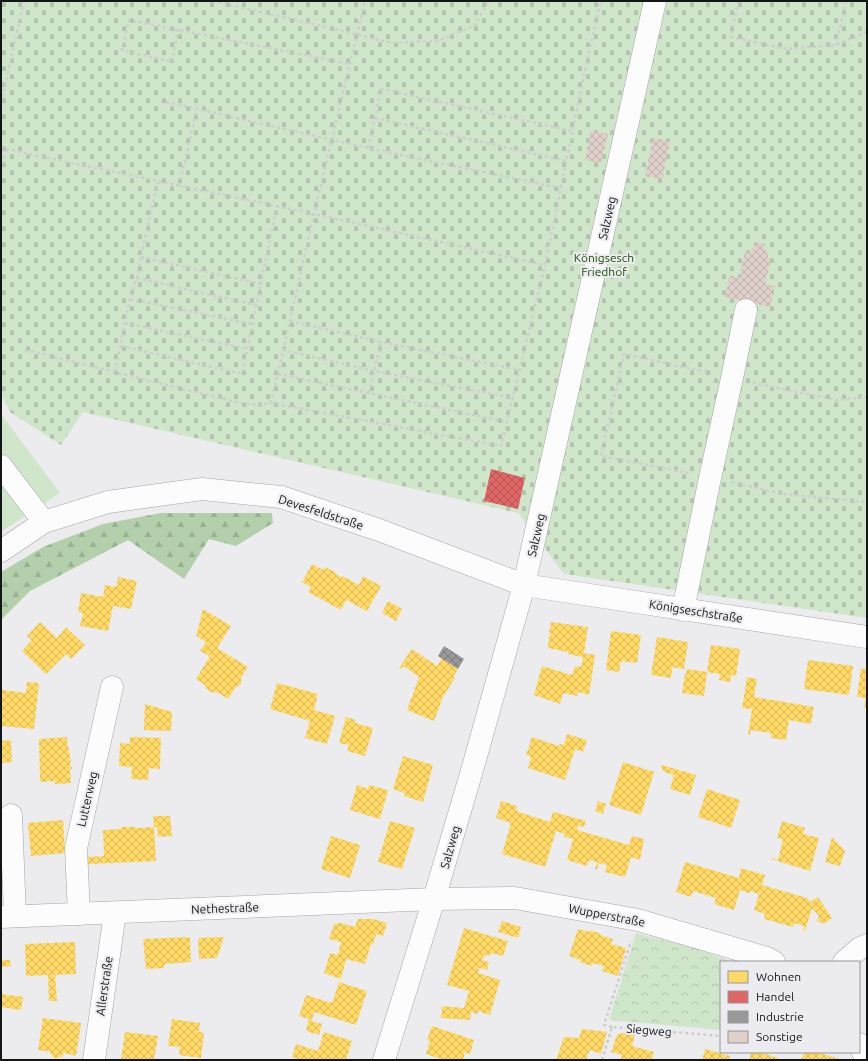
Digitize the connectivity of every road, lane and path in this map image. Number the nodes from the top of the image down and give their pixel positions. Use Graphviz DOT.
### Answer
graph roads {
  1 [pos="24,1"];
  2 [pos="212,1"];
  3 [pos="365,1"];
  4 [pos="489,1"];
  5 [pos="601,1"];
  6 [pos="655,1"];
  7 [pos="738,1"];
  8 [pos="846,1"];
  9 [pos="178,29"];
  10 [pos="867,32"];
  11 [pos="357,35"];
  12 [pos="836,45"];
  13 [pos="350,64"];
  14 [pos="166,102"];
  15 [pos="1,103"];
  16 [pos="197,109"];
  17 [pos="375,118"];
  18 [pos="572,131"];
  19 [pos="332,140"];
  20 [pos="1,147"];
  21 [pos="368,148"];
  22 [pos="6,149"];
  23 [pos="566,161"];
  24 [pos="1,169"];
  25 [pos="158,181"];
  26 [pos="179,186"];
  27 [pos="560,188"];
  28 [pos="276,206"];
  29 [pos="314,214"];
  30 [pos="140,257"];
  31 [pos="545,265"];
  32 [pos="137,278"];
  33 [pos="261,284"];
  34 [pos="130,299"];
  35 [pos="256,305"];
  36 [pos="746,310"];
  37 [pos="125,322"];
  38 [pos="290,322"];
  39 [pos="252,324"];
  40 [pos="381,342"];
  41 [pos="121,346"];
  42 [pos="247,349"];
  43 [pos="25,350"];
  44 [pos="283,350"];
  45 [pos="520,370"];
  46 [pos="374,371"];
  47 [pos="114,372"];
  48 [pos="278,374"];
  49 [pos="732,378"];
  50 [pos="369,393"];
  51 [pos="867,397"];
  52 [pos="513,398"];
  53 [pos="270,403"];
  54 [pos="507,422"];
  55 [pos="1,466"];
  56 [pos="710,478"];
  57 [pos="867,502"];
  58 [pos="44,522"];
  59 [pos="1,551"];
  60 [pos="524,585"];
  61 [pos="683,610"];
  62 [pos="867,637"];
  63 [pos="112,686"];
  64 [pos="11,815"];
  65 [pos="434,899"];
  66 [pos="115,913"];
  67 [pos="79,914"];
  68 [pos="8,916"];
  69 [pos="638,920"];
  70 [pos="867,945"];
  71 [pos="772,961"];
  72 [pos="845,961"];
  73 [pos="612,1027"];
  74 [pos="720,1036"];
  75 [pos="860,1046"];
  76 [pos="94,1060"];
  77 [pos="384,1060"];
  78 [pos="602,1060"];
  79 [pos="867,1060"];
  1 -- 15 [label="path"];
  2 -- 11 [label="path"];
  3 -- 11 [label="path"];
  4 -- 11 [label="path"];
  5 -- 18 [label="path"];
  6 -- 60 [label="street, Salzweg"];
  7 -- 12 [label="path"];
  8 -- 12 [label="path"];
  9 -- 9 [label="path"];
  9 -- 13 [label="path"];
  10 -- 12 [label="path"];
  11 -- 13 [label="path"];
  13 -- 19 [label="path"];
  14 -- 16 [label="path"];
  16 -- 19 [label="path"];
  16 -- 26 [label="path"];
  17 -- 18 [label="path"];
  17 -- 21 [label="path"];
  17 -- 23 [label="path"];
  18 -- 23 [label="path"];
  19 -- 21 [label="path"];
  19 -- 29 [label="path"];
  20 -- 22 [label="path"];
  21 -- 27 [label="path"];
  22 -- 24 [label="path"];
  22 -- 25 [label="path"];
  23 -- 27 [label="path"];
  25 -- 26 [label="path"];
  25 -- 30 [label="path"];
  26 -- 28 [label="path"];
  27 -- 31 [label="path"];
  28 -- 29 [label="path"];
  28 -- 33 [label="path"];
  29 -- 31 [label="path"];
  29 -- 38 [label="path"];
  30 -- 32 [label="path"];
  30 -- 33 [label="path"];
  31 -- 45 [label="path"];
  32 -- 34 [label="path"];
  32 -- 35 [label="path"];
  33 -- 35 [label="path"];
  34 -- 37 [label="path"];
  34 -- 39 [label="path"];
  35 -- 39 [label="path"];
  36 -- 49 [label="street"];
  37 -- 41 [label="path"];
  37 -- 42 [label="path"];
  38 -- 40 [label="path"];
  38 -- 44 [label="path"];
  39 -- 42 [label="path"];
  40 -- 45 [label="path"];
  40 -- 46 [label="path"];
  41 -- 42 [label="path"];
  41 -- 47 [label="path"];
  43 -- 47 [label="path"];
  44 -- 46 [label="path"];
  44 -- 48 [label="path"];
  45 -- 52 [label="path"];
  46 -- 50 [label="path"];
  46 -- 52 [label="path"];
  47 -- 53 [label="path"];
  48 -- 50 [label="path"];
  48 -- 53 [label="path"];
  49 -- 51 [label="path"];
  49 -- 56 [label="street"];
  49 -- 56 [label="path"];
  50 -- 54 [label="path"];
  52 -- 54 [label="path"];
  53 -- 54 [label="path"];
  55 -- 58 [label="street"];
  56 -- 57 [label="path"];
  56 -- 61 [label="street"];
  58 -- 59 [label="street, Devesfeldstraße"];
  58 -- 60 [label="street, Devesfeldstraße"];
  60 -- 61 [label="street, Königseschstraße"];
  60 -- 65 [label="street, Salzweg"];
  61 -- 62 [label="street, Königseschstraße"];
  63 -- 67 [label="street, Lutterweg"];
  64 -- 68 [label="street, Nethestraße"];
  65 -- 66 [label="street, Nethestraße"];
  65 -- 69 [label="street, Wupperstraße"];
  65 -- 77 [label="street, Salzweg"];
  66 -- 67 [label="street, Nethestraße"];
  66 -- 76 [label="street, Allerstraße"];
  67 -- 68 [label="street, Nethestraße"];
  69 -- 71 [label="street, Wupperstraße"];
  69 -- 73 [label="path"];
  70 -- 72 [label="street"];
  73 -- 74 [label="path, Siegweg"];
  73 -- 78 [label="path, Siegweg"];
  75 -- 79 [label="street"];
}
